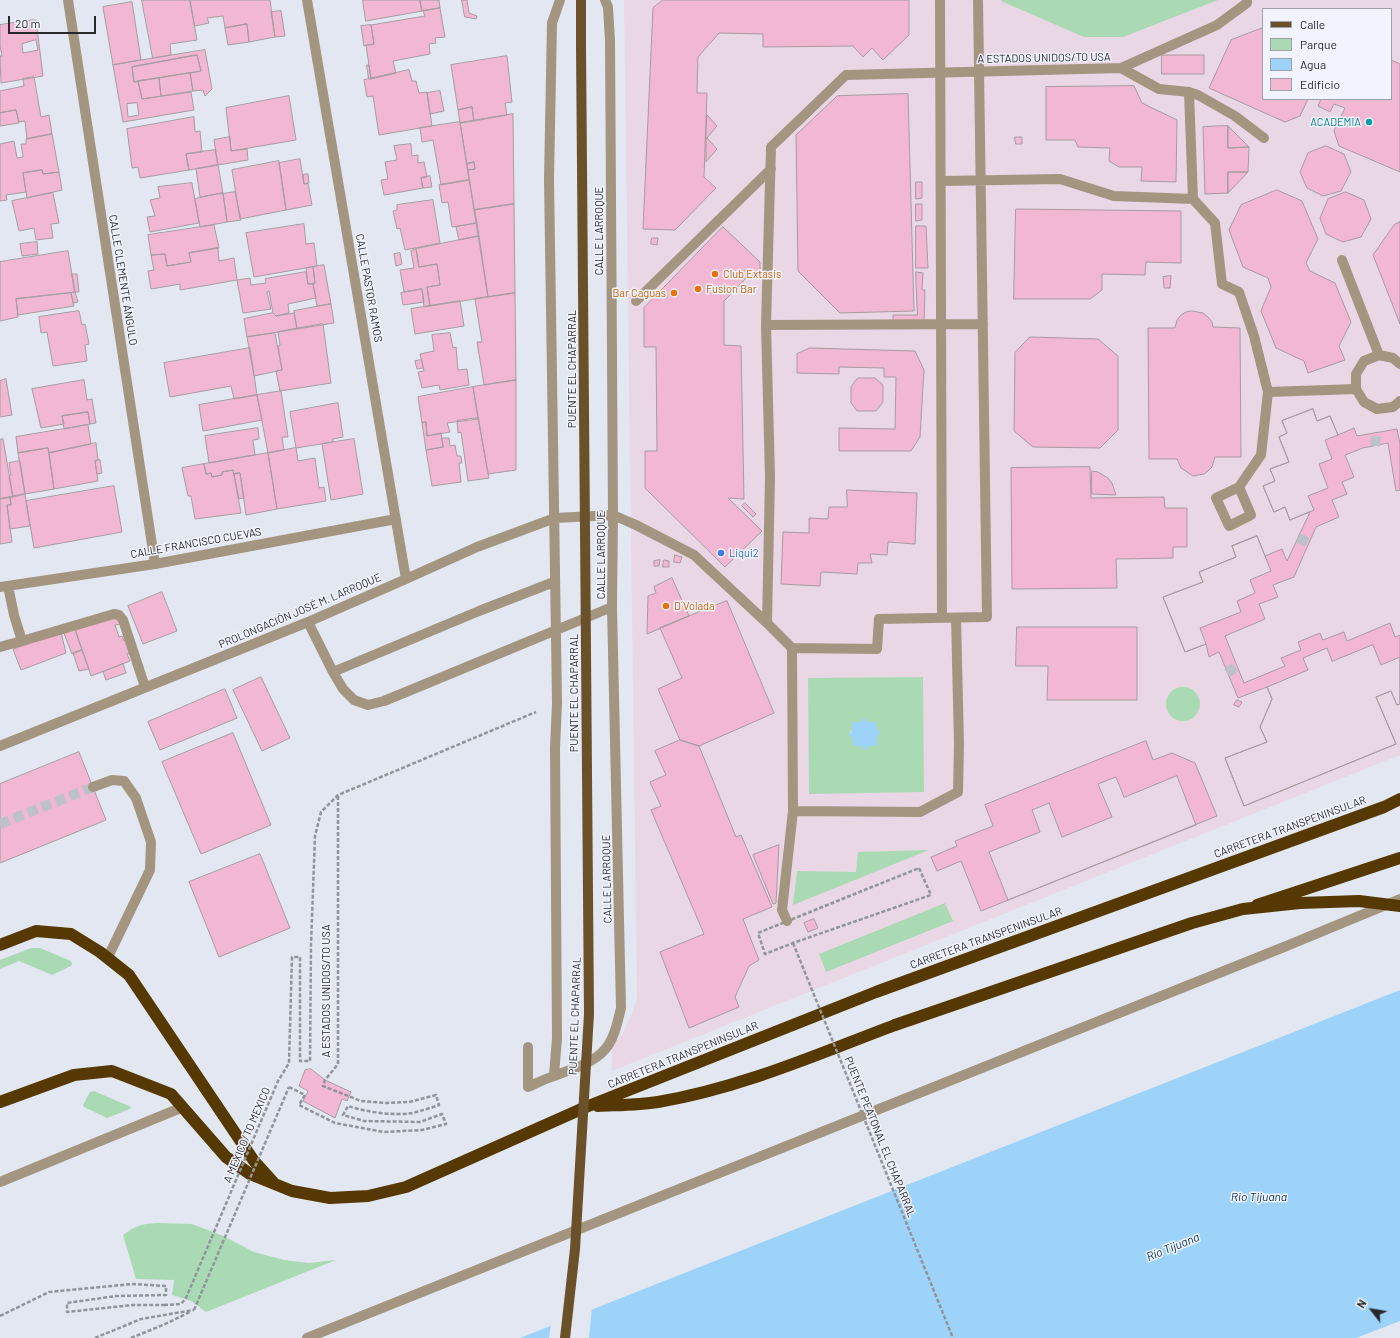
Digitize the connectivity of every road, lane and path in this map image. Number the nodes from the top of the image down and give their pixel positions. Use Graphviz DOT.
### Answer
graph roads {
  1 [pos="68,0"];
  2 [pos="307,0"];
  3 [pos="560,0"];
  4 [pos="581,0"];
  5 [pos="605,0"];
  6 [pos="940,0"];
  7 [pos="978,0"];
  8 [pos="1247,0"];
  9 [pos="1121,68"];
  10 [pos="979,72"];
  11 [pos="940,73"];
  12 [pos="1189,92"];
  13 [pos="1264,138"];
  14 [pos="771,169"];
  15 [pos="980,180"];
  16 [pos="941,181"];
  17 [pos="1192,199"];
  18 [pos="1342,260"];
  19 [pos="636,301"];
  20 [pos="941,324"];
  21 [pos="983,324"];
  22 [pos="766,325"];
  23 [pos="1378,355"];
  24 [pos="1400,364"];
  25 [pos="1356,389"];
  26 [pos="1268,392"];
  27 [pos="1400,401"];
  28 [pos="1239,487"];
  29 [pos="613,515"];
  30 [pos="555,518"];
  31 [pos="396,519"];
  32 [pos="155,564"];
  33 [pos="406,579"];
  34 [pos="554,582"];
  35 [pos="4,586"];
  36 [pos="612,607"];
  37 [pos="942,618"];
  38 [pos="956,618"];
  39 [pos="308,622"];
  40 [pos="767,623"];
  41 [pos="556,630"];
  42 [pos="22,641"];
  43 [pos="0,648"];
  44 [pos="792,648"];
  45 [pos="333,672"];
  46 [pos="145,687"];
  47 [pos="557,703"];
  48 [pos="0,746"];
  49 [pos="93,787"];
  50 [pos="338,795"];
  51 [pos="1400,799"];
  52 [pos="1400,803"];
  53 [pos="1384,807"];
  54 [pos="793,811"];
  55 [pos="1400,858"];
  56 [pos="1400,899"];
  57 [pos="1400,906"];
  58 [pos="1243,909"];
  59 [pos="787,921"];
  60 [pos="793,943"];
  61 [pos="0,945"];
  62 [pos="108,957"];
  63 [pos="528,1047"];
  64 [pos="554,1076"];
  65 [pos="0,1102"];
  66 [pos="183,1107"];
  67 [pos="586,1107"];
  68 [pos="0,1182"];
  69 [pos="275,1185"];
  70 [pos="194,1310"];
  71 [pos="0,1316"];
  72 [pos="95,1338"];
  73 [pos="131,1338"];
  74 [pos="307,1338"];
  75 [pos="565,1338"];
  76 [pos="953,1338"];
  1 -- 32 [label="street, CALLE CLEMENTE ÁNGULO"];
  2 -- 31 [label="street, CALLE PASTOR RAMOS"];
  3 -- 30 [label="street"];
  4 -- 75 [label="main road, PUENTE EL CHAPARRAL, bridge"];
  5 -- 29 [label="street, CALLE LARROQUE"];
  6 -- 11 [label="street"];
  7 -- 10 [label="street"];
  8 -- 9 [label="street, A ESTADOS UNIDOS/TO USA"];
  9 -- 10 [label="street, A ESTADOS UNIDOS/TO USA"];
  9 -- 12 [label="street"];
  10 -- 11 [label="street, A ESTADOS UNIDOS/TO USA"];
  10 -- 15 [label="street"];
  11 -- 14 [label="street, A ESTADOS UNIDOS/TO USA"];
  11 -- 16 [label="street"];
  12 -- 13 [label="street"];
  12 -- 17 [label="street"];
  14 -- 19 [label="street"];
  14 -- 22 [label="street"];
  15 -- 16 [label="street"];
  15 -- 17 [label="street"];
  15 -- 21 [label="street"];
  16 -- 20 [label="street"];
  17 -- 26 [label="street"];
  18 -- 23 [label="street"];
  20 -- 21 [label="street"];
  20 -- 22 [label="street"];
  20 -- 37 [label="street"];
  21 -- 38 [label="street"];
  22 -- 40 [label="street"];
  23 -- 24 [label="street"];
  23 -- 25 [label="street"];
  25 -- 26 [label="street"];
  25 -- 27 [label="street"];
  26 -- 28 [label="street"];
  29 -- 30 [label="street, PROLONGACIÓN JOSÉ M. LARROQUE"];
  29 -- 36 [label="street, CALLE LARROQUE"];
  29 -- 40 [label="street"];
  30 -- 33 [label="street, PROLONGACIÓN JOSÉ M. LARROQUE"];
  30 -- 34 [label="street"];
  31 -- 32 [label="street, CALLE FRANCISCO CUEVAS"];
  31 -- 33 [label="street, CALLE PASTOR RAMOS"];
  32 -- 35 [label="street, CALLE FRANCISCO CUEVAS"];
  33 -- 39 [label="street, PROLONGACIÓN JOSÉ M. LARROQUE"];
  34 -- 41 [label="street"];
  34 -- 45 [label="street"];
  35 -- 42 [label="street"];
  36 -- 41 [label="street"];
  36 -- 64 [label="street, CALLE LARROQUE"];
  37 -- 38 [label="street"];
  37 -- 44 [label="street"];
  38 -- 54 [label="street"];
  39 -- 45 [label="street"];
  39 -- 46 [label="street, PROLONGACIÓN JOSÉ M. LARROQUE"];
  40 -- 44 [label="street"];
  41 -- 45 [label="street"];
  41 -- 47 [label="street"];
  42 -- 43 [label="street"];
  42 -- 46 [label="street"];
  44 -- 54 [label="street"];
  46 -- 48 [label="street, PROLONGACIÓN JOSÉ M. LARROQUE"];
  47 -- 50 [label="path"];
  47 -- 64 [label="street"];
  49 -- 62 [label="street"];
  50 -- 70 [label="path, A ESTADOS UNIDOS/TO USA, bridge"];
  50 -- 71 [label="path, A MEXICO/TO MEXICO, bridge"];
  51 -- 53 [label="highway, CARRETERA TRANSPENINSULAR"];
  52 -- 53 [label="highway"];
  53 -- 67 [label="highway, CARRETERA TRANSPENINSULAR"];
  54 -- 59 [label="street"];
  55 -- 58 [label="highway, bridge"];
  56 -- 74 [label="street"];
  57 -- 58 [label="highway, bridge"];
  58 -- 67 [label="highway, bridge"];
  59 -- 60 [label="path"];
  59 -- 60 [label="path"];
  60 -- 76 [label="path, PUENTE PEATONAL EL CHAPARRAL, bridge"];
  61 -- 62 [label="highway"];
  62 -- 69 [label="highway"];
  63 -- 64 [label="street, CALLE LARROQUE"];
  65 -- 66 [label="highway, CARRETERA TRANSPENINSULAR"];
  66 -- 68 [label="street"];
  66 -- 69 [label="highway, CARRETERA TRANSPENINSULAR"];
  67 -- 69 [label="highway, CARRETERA TRANSPENINSULAR"];
  70 -- 72 [label="path"];
  70 -- 73 [label="path"];
}
